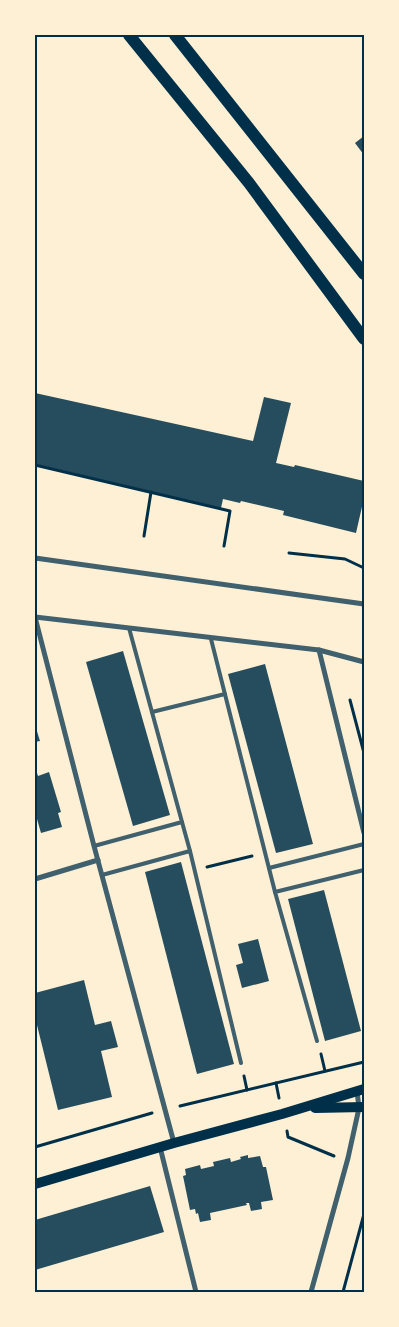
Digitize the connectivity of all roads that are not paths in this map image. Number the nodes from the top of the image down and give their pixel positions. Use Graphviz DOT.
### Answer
graph roads {
  1 [pos="129,35"];
  2 [pos="175,35"];
  3 [pos="364,274"];
  4 [pos="364,339"];
  5 [pos="35,558"];
  6 [pos="364,604"];
  7 [pos="35,617"];
  8 [pos="129,628"];
  9 [pos="211,639"];
  10 [pos="319,650"];
  11 [pos="364,662"];
  12 [pos="225,694"];
  13 [pos="152,712"];
  14 [pos="182,822"];
  15 [pos="364,833"];
  16 [pos="364,844"];
  17 [pos="94,846"];
  18 [pos="190,851"];
  19 [pos="98,860"];
  20 [pos="270,868"];
  21 [pos="364,870"];
  22 [pos="102,875"];
  23 [pos="35,879"];
  24 [pos="275,892"];
  25 [pos="317,1041"];
  26 [pos="241,1063"];
  27 [pos="360,1090"];
  28 [pos="304,1108"];
  29 [pos="361,1108"];
  30 [pos="174,1143"];
  31 [pos="160,1147"];
  32 [pos="35,1184"];
  33 [pos="196,1292"];
  34 [pos="311,1292"];
  1 -- 4 [label="main road"];
  2 -- 3 [label="main road"];
  5 -- 6 [label="street"];
  7 -- 8 [label="street"];
  7 -- 17 [label="street"];
  8 -- 9 [label="street"];
  8 -- 13 [label="lane"];
  9 -- 10 [label="street"];
  9 -- 12 [label="lane"];
  10 -- 11 [label="street"];
  10 -- 15 [label="street"];
  12 -- 13 [label="lane"];
  12 -- 20 [label="lane"];
  13 -- 14 [label="lane"];
  14 -- 17 [label="lane"];
  14 -- 18 [label="lane"];
  16 -- 20 [label="lane"];
  17 -- 19 [label="street"];
  18 -- 22 [label="lane"];
  18 -- 26 [label="lane"];
  19 -- 22 [label="street"];
  19 -- 23 [label="street"];
  20 -- 24 [label="lane"];
  21 -- 24 [label="lane"];
  22 -- 30 [label="street"];
  24 -- 25 [label="lane"];
  27 -- 28 [label="main road"];
  27 -- 29 [label="street"];
  28 -- 29 [label="main road"];
  28 -- 30 [label="main road"];
  29 -- 34 [label="street"];
  30 -- 31 [label="main road"];
  31 -- 32 [label="main road"];
  31 -- 33 [label="street"];
}
